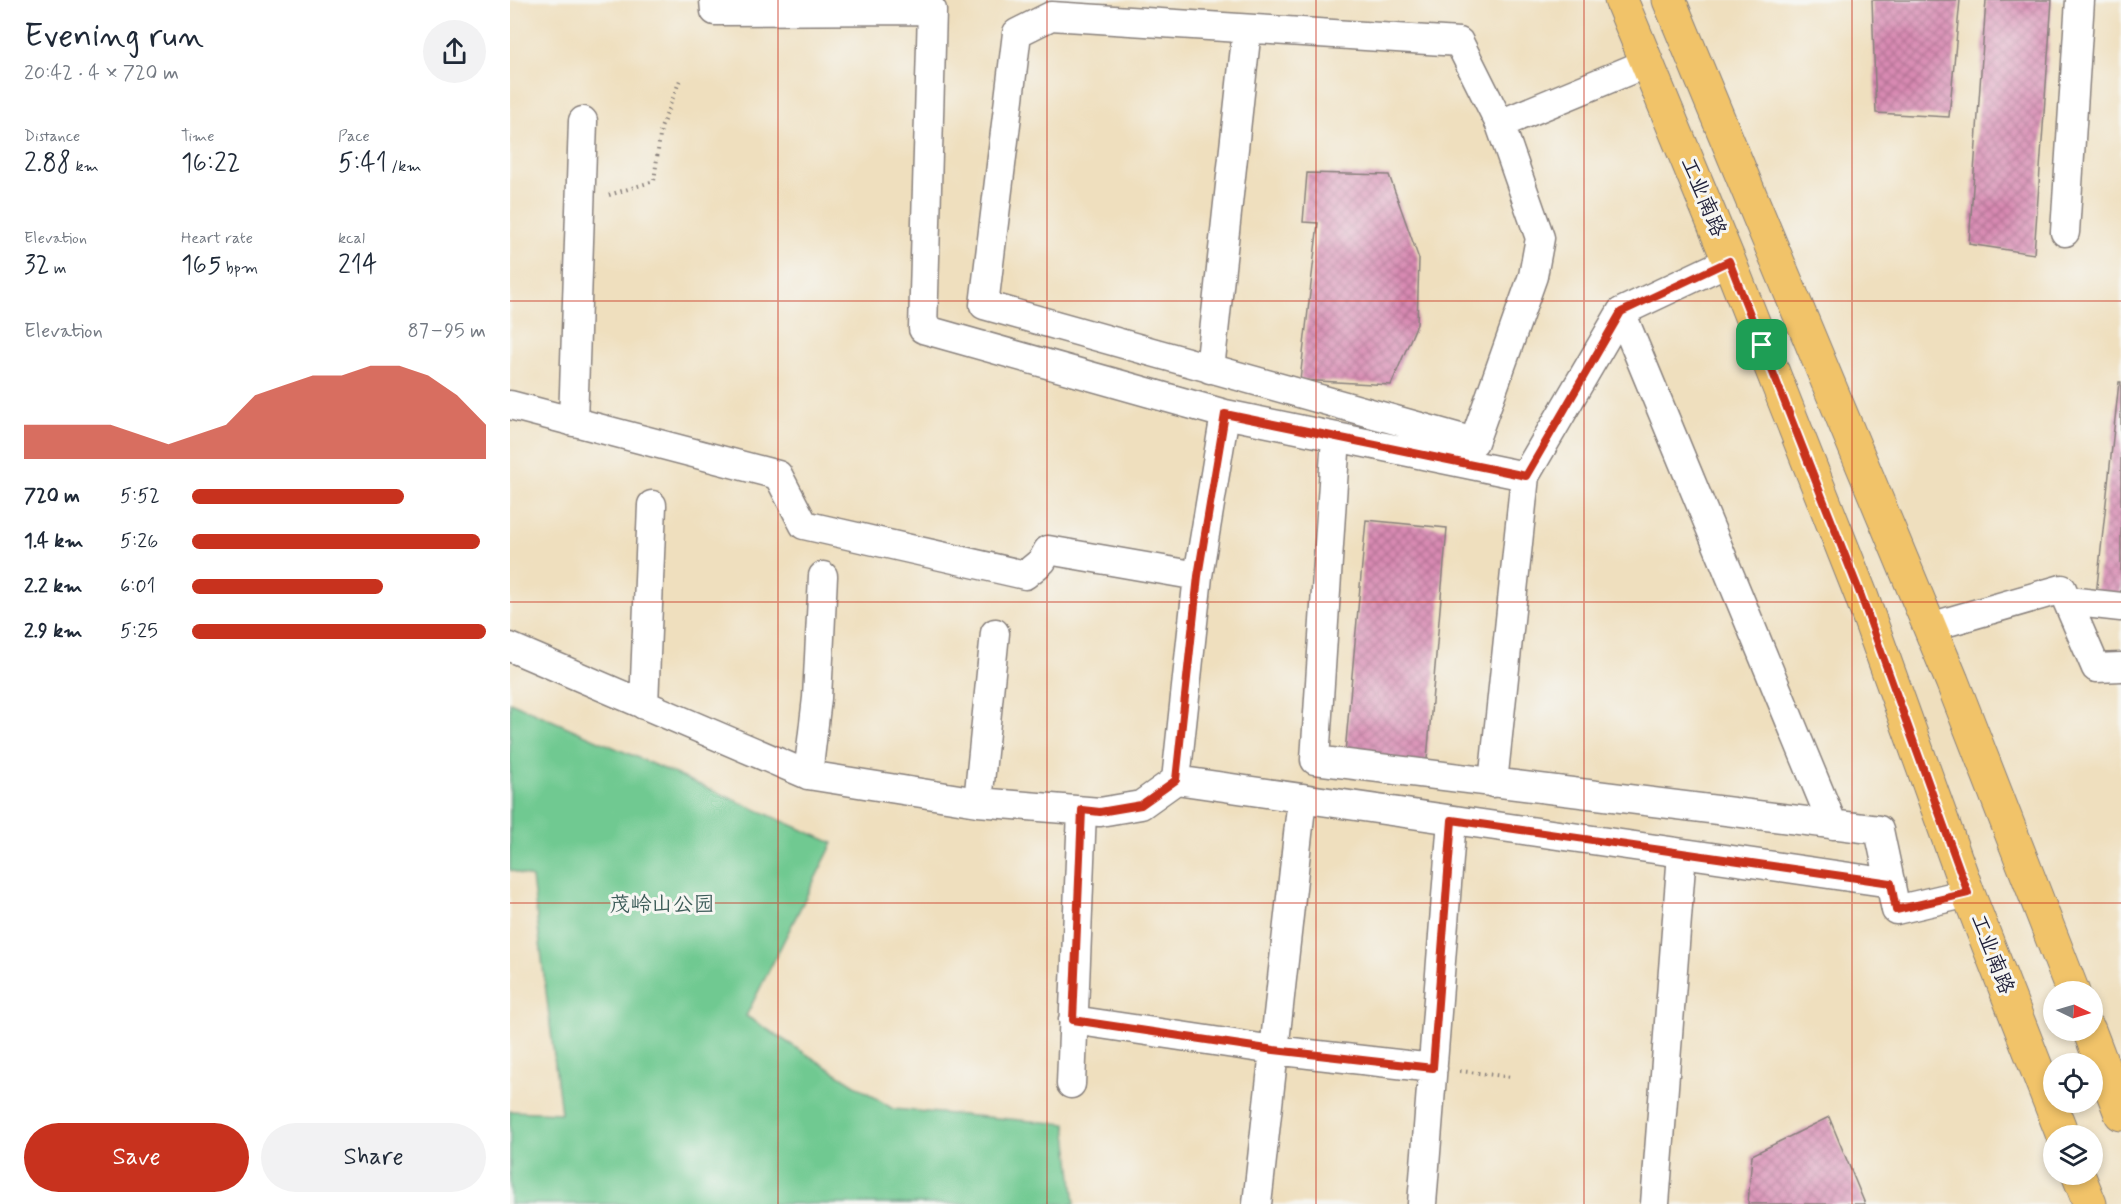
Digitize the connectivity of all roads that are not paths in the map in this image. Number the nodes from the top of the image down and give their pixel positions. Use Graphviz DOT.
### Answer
graph roads {
  1 [pos="714,0"];
  2 [pos="1621,0"];
  3 [pos="1669,0"];
  4 [pos="2080,0"];
  5 [pos="1247,29"];
  6 [pos="1647,63"];
  7 [pos="584,121"];
  8 [pos="1500,124"];
  9 [pos="2065,232"];
  10 [pos="1729,261"];
  11 [pos="1621,312"];
  12 [pos="1210,369"];
  13 [pos="510,405"];
  14 [pos="1225,414"];
  15 [pos="573,422"];
  16 [pos="1336,437"];
  17 [pos="1526,476"];
  18 [pos="652,505"];
  19 [pos="823,576"];
  20 [pos="1198,576"];
  21 [pos="2068,601"];
  22 [pos="2121,608"];
  23 [pos="1930,627"];
  24 [pos="995,633"];
  25 [pos="510,647"];
  26 [pos="2121,667"];
  27 [pos="644,705"];
  28 [pos="808,776"];
  29 [pos="1176,780"];
  30 [pos="1493,783"];
  31 [pos="1302,798"];
  32 [pos="978,802"];
  33 [pos="1082,810"];
  34 [pos="1452,820"];
  35 [pos="1833,825"];
  36 [pos="1682,853"];
  37 [pos="1891,883"];
  38 [pos="1968,893"];
  39 [pos="2069,981"];
  40 [pos="1073,1020"];
  41 [pos="2093,1041"];
  42 [pos="1274,1050"];
  43 [pos="1433,1068"];
  44 [pos="1071,1084"];
  45 [pos="2121,1114"];
  46 [pos="2059,1125"];
  47 [pos="2083,1185"];
  48 [pos="1257,1204"];
  49 [pos="1422,1204"];
  50 [pos="1655,1204"];
  51 [pos="2090,1204"];
  1 -- 14 [label="street"];
  2 -- 6 [label="main road, 工业南路"];
  3 -- 23 [label="main road"];
  4 -- 9 [label="street"];
  5 -- 8 [label="street"];
  5 -- 12 [label="street"];
  5 -- 12 [label="street"];
  6 -- 8 [label="street"];
  6 -- 10 [label="main road, 工业南路"];
  7 -- 15 [label="street"];
  8 -- 12 [label="street"];
  10 -- 11 [label="street"];
  10 -- 38 [label="main road, 工业南路"];
  11 -- 17 [label="street"];
  11 -- 35 [label="street"];
  13 -- 15 [label="street"];
  14 -- 16 [label="street"];
  14 -- 20 [label="street"];
  15 -- 20 [label="street"];
  16 -- 17 [label="street"];
  16 -- 30 [label="street"];
  17 -- 30 [label="street"];
  18 -- 27 [label="street"];
  19 -- 28 [label="street"];
  20 -- 29 [label="street"];
  21 -- 22 [label="street"];
  21 -- 23 [label="street"];
  21 -- 26 [label="street"];
  23 -- 39 [label="main road"];
  24 -- 32 [label="street"];
  25 -- 27 [label="street"];
  27 -- 28 [label="street"];
  28 -- 32 [label="street"];
  29 -- 31 [label="street"];
  29 -- 33 [label="street"];
  30 -- 35 [label="street"];
  31 -- 34 [label="street"];
  31 -- 42 [label="street"];
  32 -- 33 [label="street"];
  33 -- 40 [label="street"];
  34 -- 36 [label="street"];
  34 -- 43 [label="street"];
  35 -- 37 [label="street"];
  36 -- 37 [label="street"];
  36 -- 50 [label="street"];
  37 -- 38 [label="street"];
  38 -- 46 [label="main road, 工业南路"];
  40 -- 42 [label="street"];
  40 -- 44 [label="street"];
  41 -- 45 [label="main road"];
  42 -- 43 [label="street"];
  42 -- 48 [label="street"];
  43 -- 49 [label="street"];
  47 -- 51 [label="main road"];
}
